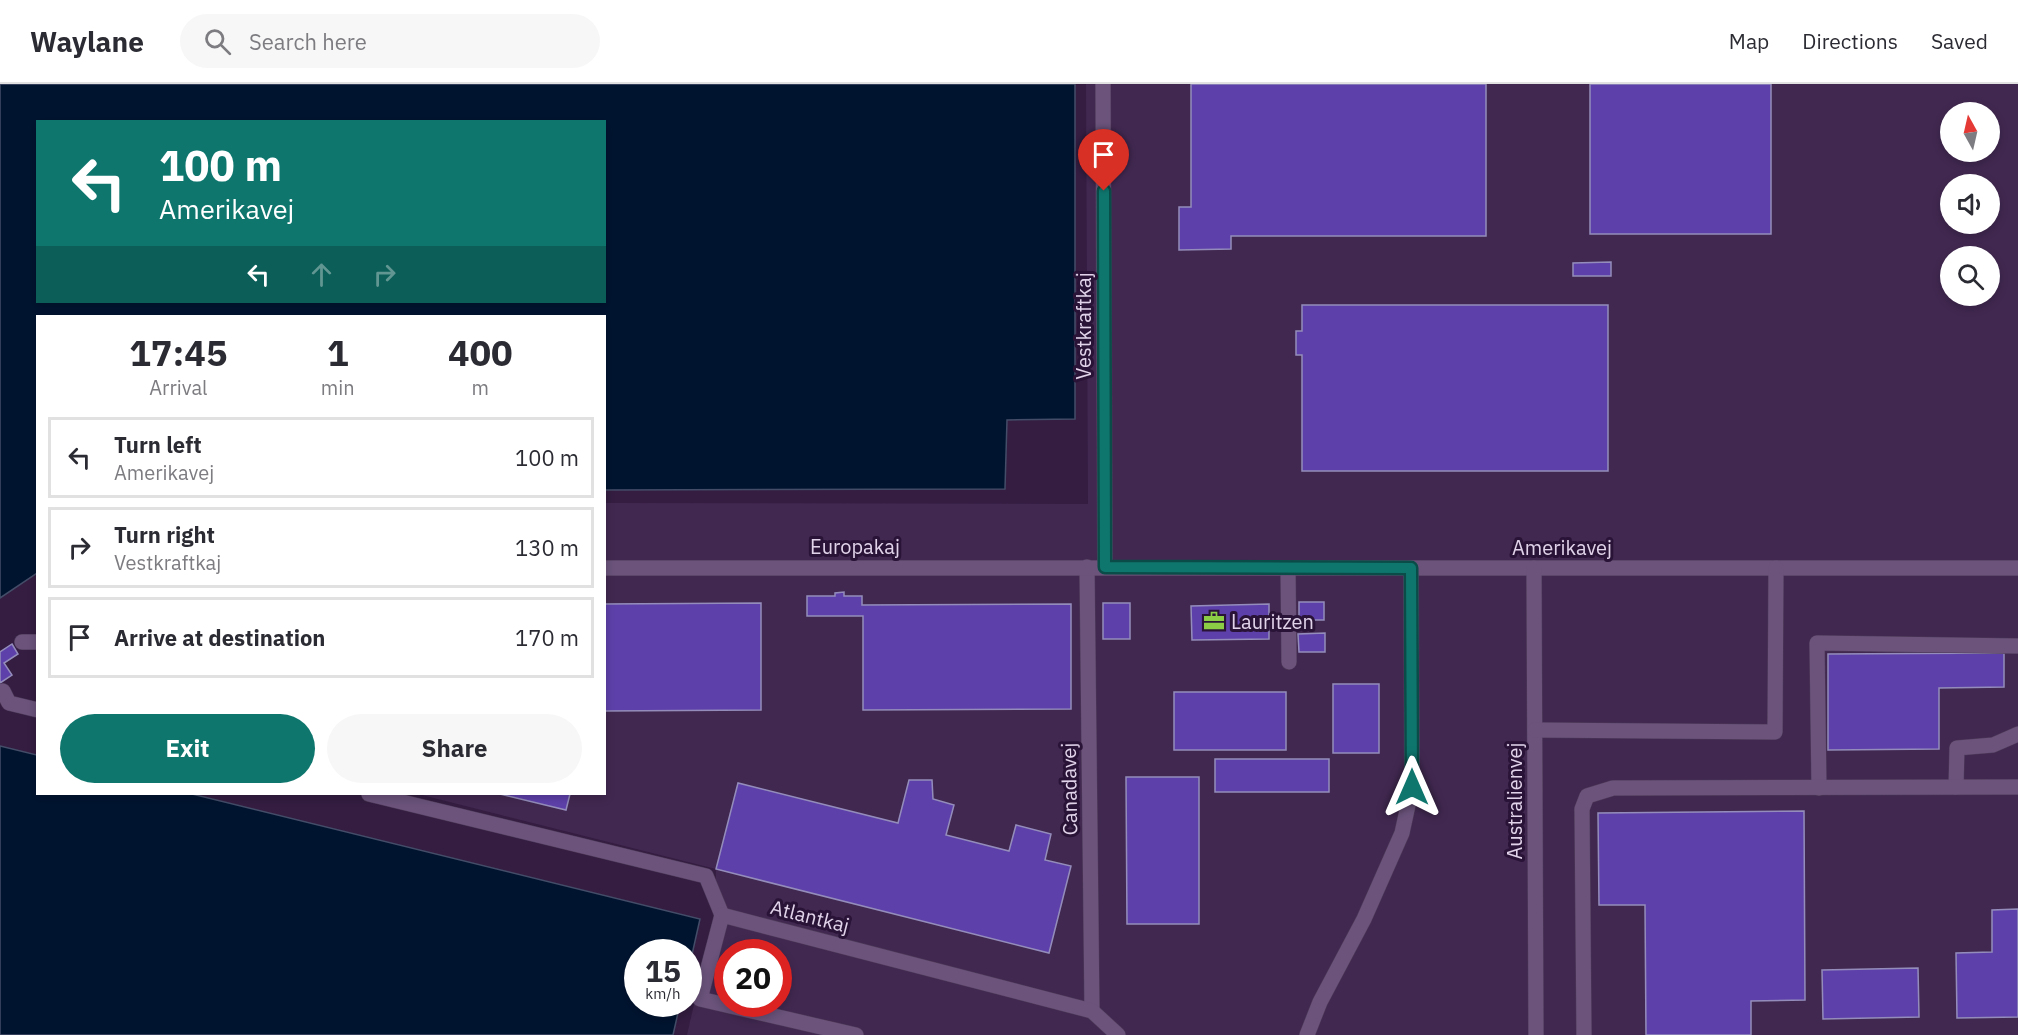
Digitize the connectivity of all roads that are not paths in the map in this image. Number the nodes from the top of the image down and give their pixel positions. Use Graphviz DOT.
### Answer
graph roads {
  1 [pos="1103,84"];
  2 [pos="1087,567"];
  3 [pos="1105,567"];
  4 [pos="1288,567"];
  5 [pos="606,568"];
  6 [pos="1411,568"];
  7 [pos="1534,568"];
  8 [pos="1776,568"];
  9 [pos="2018,568"];
  10 [pos="2018,646"];
  11 [pos="1289,662"];
  12 [pos="3,691"];
  13 [pos="36,710"];
  14 [pos="1535,730"];
  15 [pos="2018,734"];
  16 [pos="1956,787"];
  17 [pos="2018,787"];
  18 [pos="1819,788"];
  19 [pos="373,795"];
  20 [pos="722,915"];
  21 [pos="1092,1011"];
  22 [pos="856,1035"];
  23 [pos="1118,1035"];
  24 [pos="1308,1035"];
  25 [pos="1536,1035"];
  26 [pos="1584,1035"];
  1 -- 3 [label="street, Vestkraftkaj"];
  2 -- 3 [label="street, Europakaj"];
  2 -- 5 [label="street, Europakaj"];
  2 -- 21 [label="street, Canadavej"];
  3 -- 4 [label="street, Amerikavej"];
  4 -- 6 [label="street, Amerikavej"];
  4 -- 11 [label="street"];
  6 -- 7 [label="street, Amerikavej"];
  6 -- 24 [label="street"];
  7 -- 8 [label="street, Amerikavej"];
  7 -- 14 [label="street, Australienvej"];
  8 -- 9 [label="street, Amerikavej"];
  8 -- 14 [label="street"];
  10 -- 18 [label="street"];
  12 -- 13 [label="street"];
  14 -- 25 [label="street, Australienvej"];
  15 -- 16 [label="street"];
  16 -- 17 [label="street"];
  16 -- 18 [label="street"];
  18 -- 26 [label="street"];
  19 -- 20 [label="street"];
  20 -- 21 [label="street, Atlantkaj"];
  20 -- 22 [label="street"];
  21 -- 23 [label="street, Atlantkaj"];
}
